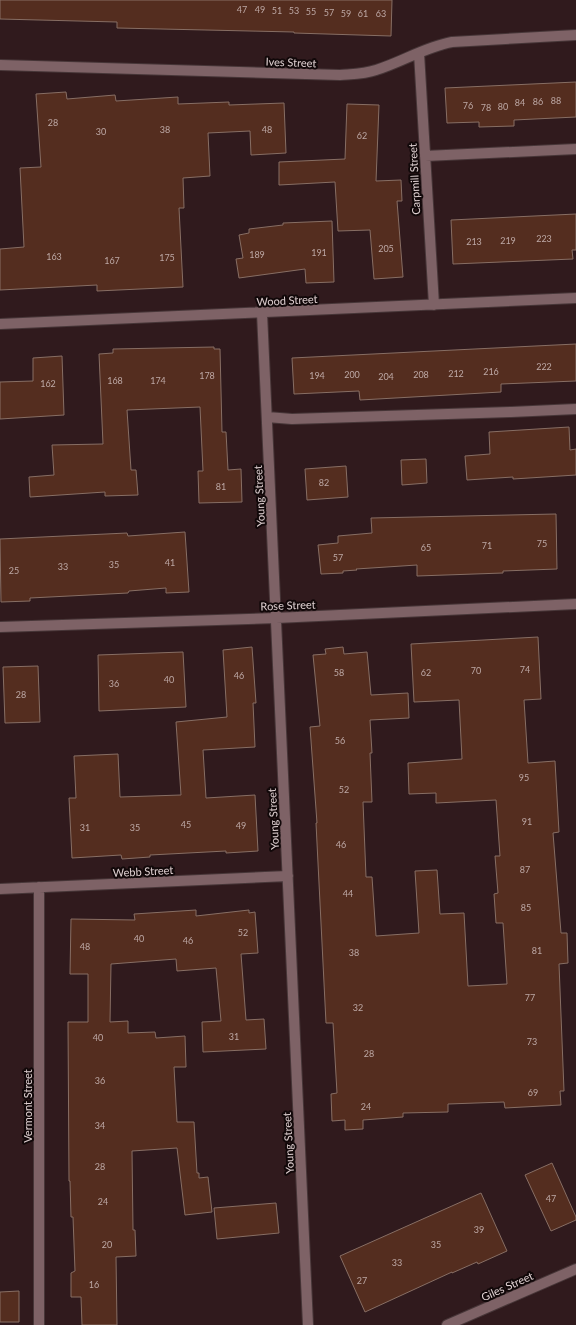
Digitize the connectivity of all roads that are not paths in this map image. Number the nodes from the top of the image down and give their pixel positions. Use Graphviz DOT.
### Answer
graph roads {
  1 [pos="576,35"];
  2 [pos="418,53"];
  3 [pos="0,65"];
  4 [pos="576,148"];
  5 [pos="425,156"];
  6 [pos="576,298"];
  7 [pos="434,305"];
  8 [pos="262,313"];
  9 [pos="0,324"];
  10 [pos="576,409"];
  11 [pos="267,417"];
  12 [pos="576,604"];
  13 [pos="276,618"];
  14 [pos="0,627"];
  15 [pos="288,876"];
  16 [pos="39,887"];
  17 [pos="0,889"];
  18 [pos="576,1269"];
  19 [pos="40,1325"];
  20 [pos="308,1325"];
  21 [pos="447,1325"];
  1 -- 2 [label="street, Ives Street"];
  2 -- 3 [label="street, Ives Street"];
  2 -- 5 [label="street, Carpmill Street"];
  4 -- 5 [label="street"];
  5 -- 7 [label="street, Carpmill Street"];
  6 -- 7 [label="street, Wood Street"];
  7 -- 8 [label="street, Wood Street"];
  8 -- 9 [label="street, Wood Street"];
  8 -- 11 [label="street, Young Street"];
  10 -- 11 [label="street"];
  11 -- 13 [label="street, Young Street"];
  12 -- 13 [label="street, Rose Street"];
  13 -- 14 [label="street, Rose Street"];
  13 -- 15 [label="street, Young Street"];
  15 -- 16 [label="street, Webb Street"];
  15 -- 20 [label="street, Young Street"];
  16 -- 17 [label="street, Webb Street"];
  16 -- 19 [label="street, Vermont Street"];
  18 -- 21 [label="street, Giles Street"];
}
